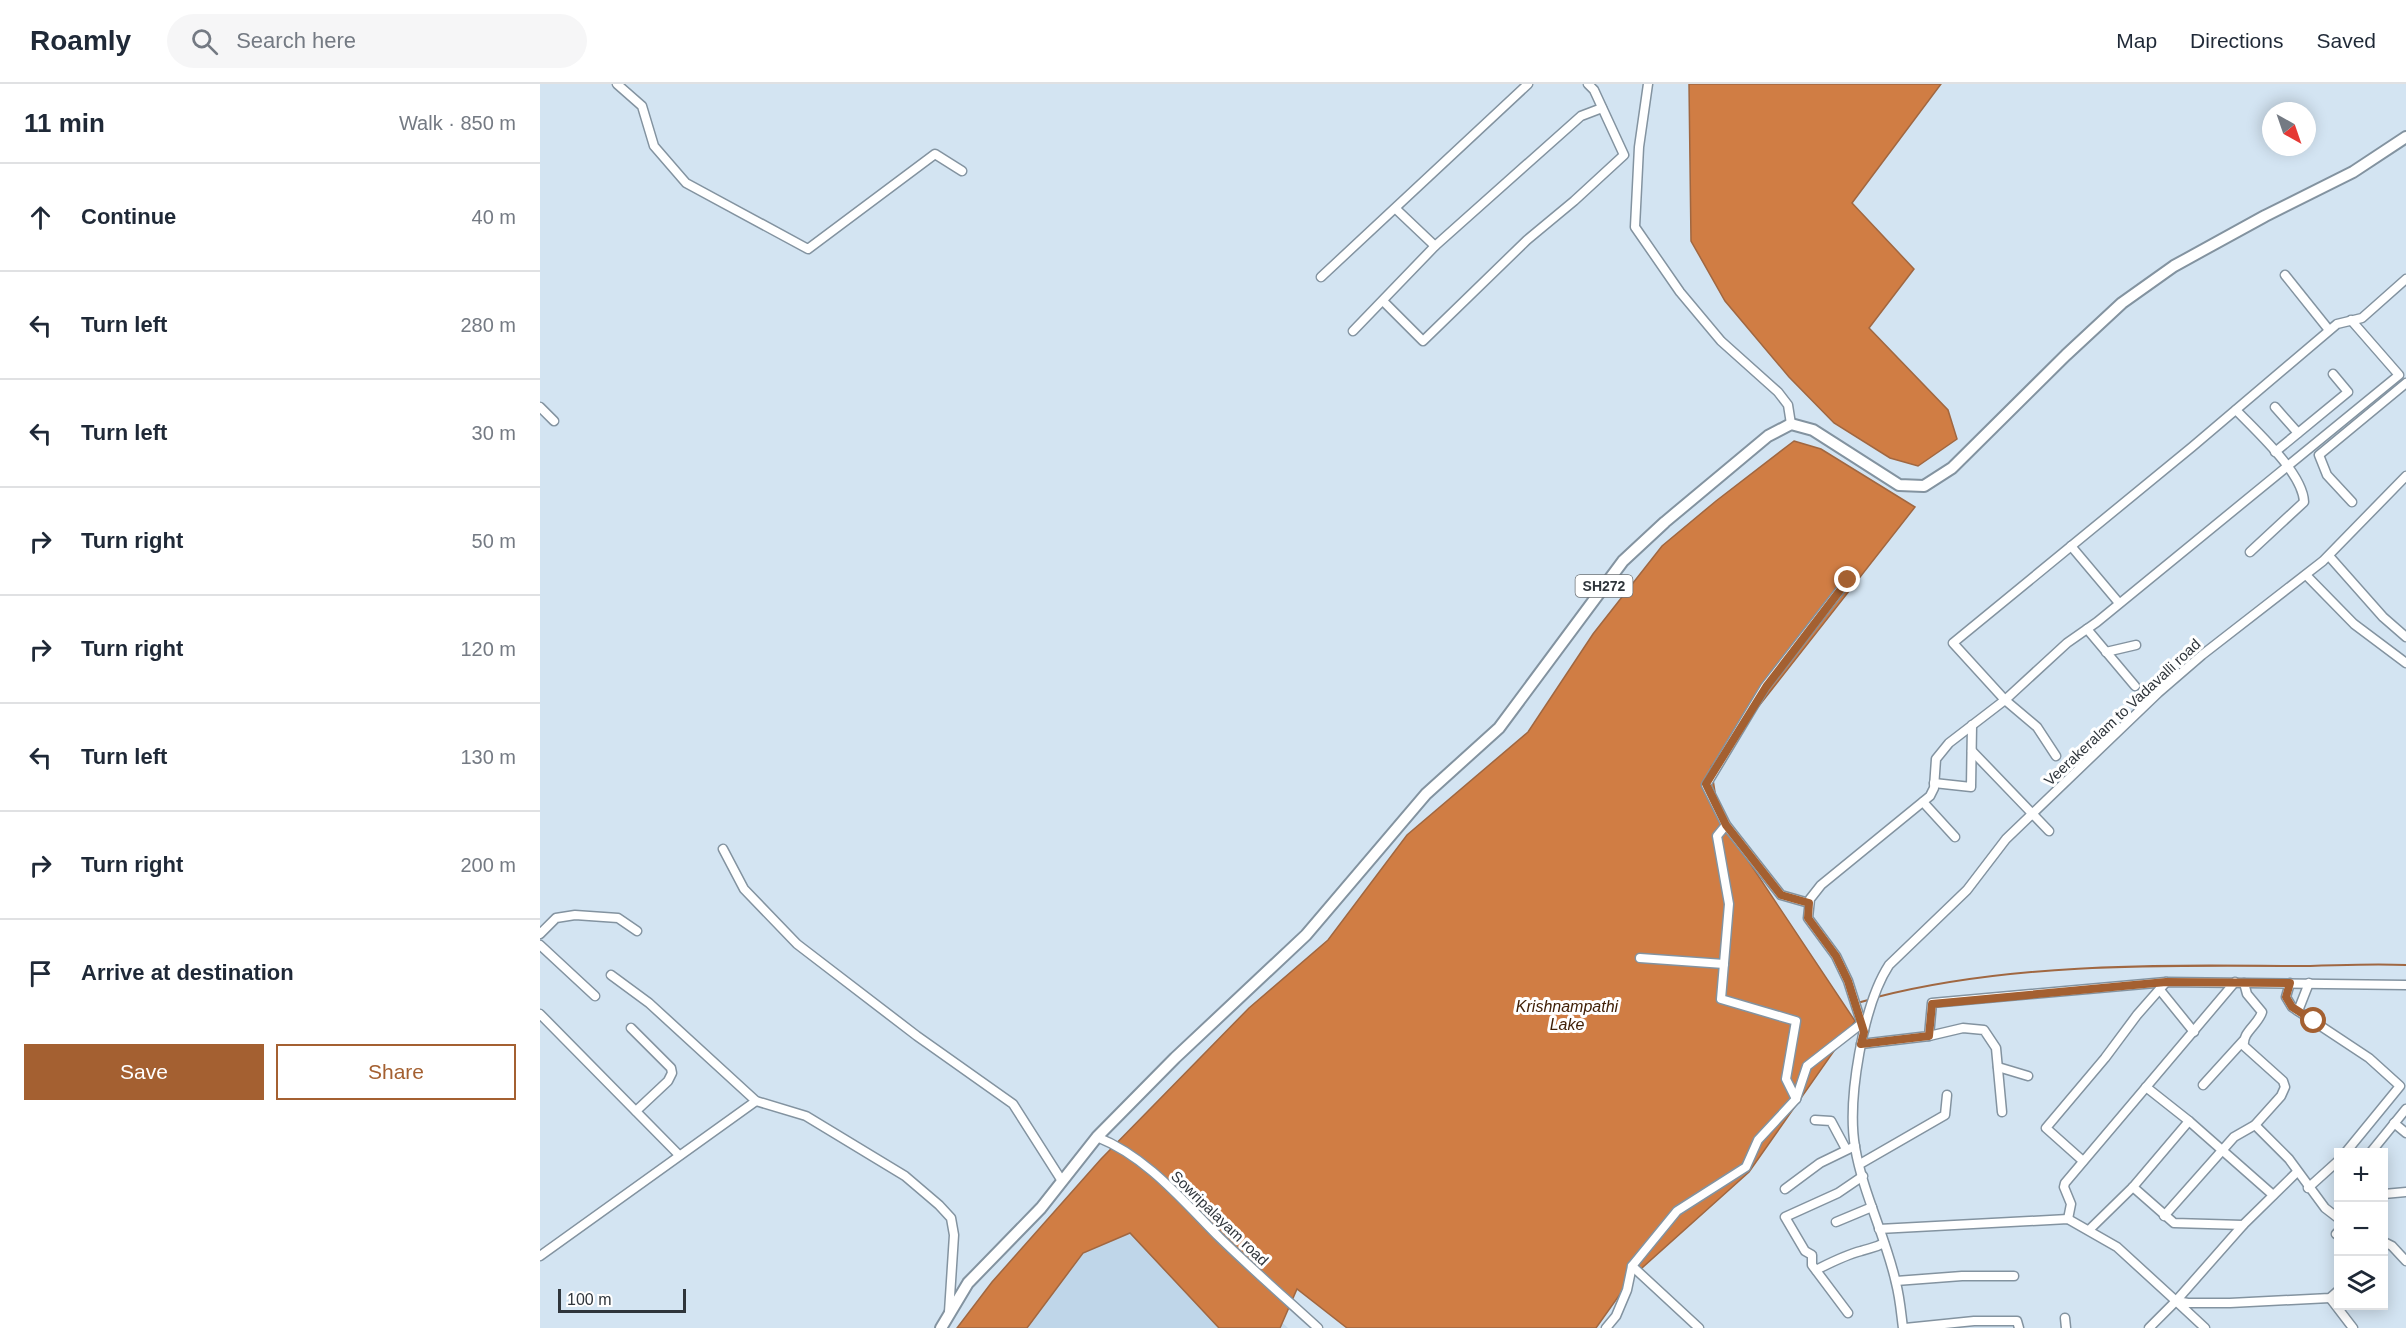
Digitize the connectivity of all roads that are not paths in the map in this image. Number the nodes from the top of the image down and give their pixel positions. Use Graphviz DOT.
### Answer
graph roads {
  1 [pos="617,84"];
  2 [pos="1528,84"];
  3 [pos="1588,84"];
  4 [pos="1648,84"];
  5 [pos="1602,108"];
  6 [pos="2406,137"];
  7 [pos="1640,147"];
  8 [pos="1624,155"];
  9 [pos="962,171"];
  10 [pos="1396,209"];
  11 [pos="1435,246"];
  12 [pos="2285,275"];
  13 [pos="1321,277"];
  14 [pos="2406,279"];
  15 [pos="1384,302"];
  16 [pos="2351,320"];
  17 [pos="2329,330"];
  18 [pos="1353,331"];
  19 [pos="2403,372"];
  20 [pos="2333,374"];
  21 [pos="2406,383"];
  22 [pos="540,407"];
  23 [pos="2275,407"];
  24 [pos="2236,410"];
  25 [pos="554,421"];
  26 [pos="1791,424"];
  27 [pos="2298,433"];
  28 [pos="2275,452"];
  29 [pos="2288,466"];
  30 [pos="2406,476"];
  31 [pos="2352,502"];
  32 [pos="2071,546"];
  33 [pos="2250,552"];
  34 [pos="2329,556"];
  35 [pos="2306,575"];
  36 [pos="1848,580"];
  37 [pos="2119,603"];
  38 [pos="2087,629"];
  39 [pos="2406,637"];
  40 [pos="2136,645"];
  41 [pos="2106,652"];
  42 [pos="2406,663"];
  43 [pos="2135,686"];
  44 [pos="2006,700"];
  45 [pos="1972,725"];
  46 [pos="1972,751"];
  47 [pos="2056,756"];
  48 [pos="1934,783"];
  49 [pos="1923,802"];
  50 [pos="2034,813"];
  51 [pos="1726,825"];
  52 [pos="2049,831"];
  53 [pos="1955,837"];
  54 [pos="723,849"];
  55 [pos="1809,903"];
  56 [pos="637,931"];
  57 [pos="540,934"];
  58 [pos="540,945"];
  59 [pos="1640,957"];
  60 [pos="1724,964"];
  61 [pos="611,975"];
  62 [pos="2240,983"];
  63 [pos="2290,983"];
  64 [pos="2310,983"];
  65 [pos="2406,985"];
  66 [pos="2163,986"];
  67 [pos="595,996"];
  68 [pos="2298,1011"];
  69 [pos="540,1014"];
  70 [pos="1861,1024"];
  71 [pos="631,1028"];
  72 [pos="2194,1032"];
  73 [pos="1929,1036"];
  74 [pos="2243,1041"];
  75 [pos="1861,1044"];
  76 [pos="1998,1066"];
  77 [pos="2028,1076"];
  78 [pos="2203,1085"];
  79 [pos="2146,1087"];
  80 [pos="1947,1095"];
  81 [pos="1796,1099"];
  82 [pos="756,1101"];
  83 [pos="2406,1109"];
  84 [pos="636,1111"];
  85 [pos="2002,1112"];
  86 [pos="1815,1120"];
  87 [pos="2189,1121"];
  88 [pos="2394,1123"];
  89 [pos="2255,1125"];
  90 [pos="2406,1133"];
  91 [pos="1097,1137"];
  92 [pos="1851,1147"];
  93 [pos="2349,1148"];
  94 [pos="2374,1148"];
  95 [pos="2223,1149"];
  96 [pos="679,1155"];
  97 [pos="2083,1161"];
  98 [pos="1860,1164"];
  99 [pos="2334,1165"];
  100 [pos="2297,1172"];
  101 [pos="1863,1176"];
  102 [pos="1062,1181"];
  103 [pos="2133,1187"];
  104 [pos="2308,1188"];
  105 [pos="1785,1189"];
  106 [pos="2406,1192"];
  107 [pos="2388,1194"];
  108 [pos="2273,1195"];
  109 [pos="1872,1207"];
  110 [pos="2334,1215"];
  111 [pos="2164,1216"];
  112 [pos="2068,1219"];
  113 [pos="1836,1222"];
  114 [pos="2243,1225"];
  115 [pos="1879,1229"];
  116 [pos="2089,1230"];
  117 [pos="1884,1244"];
  118 [pos="2388,1244"];
  119 [pos="2403,1250"];
  120 [pos="540,1256"];
  121 [pos="2406,1261"];
  122 [pos="1632,1266"];
  123 [pos="1816,1270"];
  124 [pos="2014,1276"];
  125 [pos="1896,1281"];
  126 [pos="2334,1294"];
  127 [pos="2330,1298"];
  128 [pos="2176,1300"];
  129 [pos="949,1313"];
  130 [pos="1848,1313"];
  131 [pos="2065,1318"];
  132 [pos="941,1328"];
  133 [pos="1318,1328"];
  134 [pos="1606,1328"];
  135 [pos="1699,1328"];
  136 [pos="1904,1328"];
  137 [pos="2019,1328"];
  138 [pos="2066,1328"];
  139 [pos="2149,1328"];
  140 [pos="2205,1328"];
  141 [pos="2353,1328"];
  1 -- 9 [label="street"];
  2 -- 10 [label="street"];
  3 -- 5 [label="street"];
  4 -- 7 [label="street"];
  5 -- 8 [label="street"];
  5 -- 11 [label="street"];
  6 -- 26 [label="main road"];
  7 -- 8 [label="street"];
  7 -- 26 [label="street"];
  8 -- 15 [label="street"];
  10 -- 11 [label="street"];
  10 -- 13 [label="street"];
  11 -- 15 [label="street"];
  12 -- 17 [label="street"];
  14 -- 16 [label="street"];
  15 -- 18 [label="street"];
  16 -- 17 [label="street"];
  16 -- 19 [label="street"];
  17 -- 24 [label="street"];
  19 -- 21 [label="street"];
  19 -- 29 [label="street"];
  20 -- 27 [label="street"];
  21 -- 31 [label="street"];
  22 -- 25 [label="street"];
  23 -- 27 [label="street"];
  24 -- 28 [label="street"];
  24 -- 32 [label="street"];
  26 -- 91 [label="main road, SH272"];
  27 -- 28 [label="street"];
  28 -- 29 [label="street"];
  29 -- 33 [label="street"];
  29 -- 37 [label="street"];
  30 -- 34 [label="street, Veerakeralam to Vadavalli road"];
  32 -- 37 [label="street"];
  32 -- 44 [label="street"];
  34 -- 35 [label="street, Veerakeralam to Vadavalli road"];
  34 -- 39 [label="street"];
  35 -- 42 [label="street"];
  35 -- 50 [label="street, Veerakeralam to Vadavalli road"];
  36 -- 51 [label="street"];
  37 -- 38 [label="street"];
  38 -- 41 [label="street"];
  38 -- 44 [label="street"];
  40 -- 41 [label="street"];
  41 -- 43 [label="street"];
  44 -- 45 [label="street"];
  44 -- 47 [label="street"];
  45 -- 46 [label="street"];
  45 -- 48 [label="street"];
  46 -- 48 [label="street"];
  46 -- 50 [label="street"];
  48 -- 49 [label="street"];
  49 -- 53 [label="street"];
  49 -- 55 [label="street"];
  50 -- 52 [label="street"];
  50 -- 70 [label="street, Veerakeralam to Vadavalli road"];
  51 -- 55 [label="street"];
  51 -- 60 [label="street"];
  54 -- 102 [label="street"];
  55 -- 70 [label="street"];
  56 -- 57 [label="street"];
  58 -- 67 [label="street"];
  59 -- 60 [label="street"];
  60 -- 81 [label="street"];
  61 -- 82 [label="street"];
  62 -- 63 [label="street"];
  62 -- 66 [label="street"];
  62 -- 72 [label="street"];
  62 -- 74 [label="street"];
  63 -- 64 [label="street"];
  63 -- 68 [label="street"];
  64 -- 65 [label="street"];
  64 -- 68 [label="street"];
  66 -- 72 [label="street"];
  66 -- 73 [label="street"];
  66 -- 97 [label="street"];
  68 -- 93 [label="street"];
  69 -- 84 [label="street"];
  70 -- 75 [label="street, Veerakeralam to Vadavalli road"];
  70 -- 81 [label="street"];
  71 -- 84 [label="street"];
  72 -- 79 [label="street"];
  73 -- 75 [label="street"];
  73 -- 76 [label="street"];
  74 -- 78 [label="street"];
  74 -- 89 [label="street"];
  75 -- 92 [label="street, Veerakeralam to Vadavalli road"];
  76 -- 77 [label="street"];
  76 -- 85 [label="street"];
  79 -- 87 [label="street"];
  79 -- 97 [label="street"];
  80 -- 98 [label="street"];
  81 -- 122 [label="street"];
  82 -- 96 [label="street"];
  82 -- 129 [label="street"];
  83 -- 88 [label="street"];
  84 -- 96 [label="street"];
  86 -- 92 [label="street"];
  87 -- 95 [label="street"];
  87 -- 103 [label="street"];
  88 -- 90 [label="street"];
  88 -- 94 [label="street"];
  89 -- 95 [label="street"];
  89 -- 100 [label="street"];
  91 -- 102 [label="main road, SH272"];
  91 -- 133 [label="street, Sowripalayam road"];
  92 -- 98 [label="street"];
  92 -- 105 [label="street"];
  95 -- 108 [label="street"];
  95 -- 111 [label="street"];
  96 -- 120 [label="street"];
  97 -- 112 [label="street"];
  98 -- 101 [label="street"];
  99 -- 104 [label="street"];
  100 -- 104 [label="street"];
  100 -- 108 [label="street"];
  101 -- 109 [label="street"];
  101 -- 123 [label="street"];
  102 -- 129 [label="main road, SH272"];
  103 -- 111 [label="street"];
  103 -- 116 [label="street"];
  104 -- 110 [label="street"];
  106 -- 107 [label="street"];
  108 -- 114 [label="street"];
  109 -- 113 [label="street"];
  109 -- 115 [label="street"];
  111 -- 114 [label="street"];
  112 -- 115 [label="street"];
  112 -- 116 [label="street"];
  114 -- 128 [label="street"];
  115 -- 117 [label="street"];
  116 -- 128 [label="street"];
  117 -- 123 [label="street"];
  117 -- 125 [label="street"];
  118 -- 119 [label="street"];
  119 -- 121 [label="street"];
  122 -- 134 [label="street"];
  122 -- 135 [label="street"];
  123 -- 130 [label="street"];
  124 -- 125 [label="street"];
  125 -- 136 [label="street"];
  126 -- 127 [label="street"];
  127 -- 128 [label="street"];
  127 -- 141 [label="street"];
  128 -- 139 [label="street"];
  128 -- 140 [label="street"];
  129 -- 132 [label="main road, SH272"];
  131 -- 138 [label="street"];
  136 -- 137 [label="street"];
}
